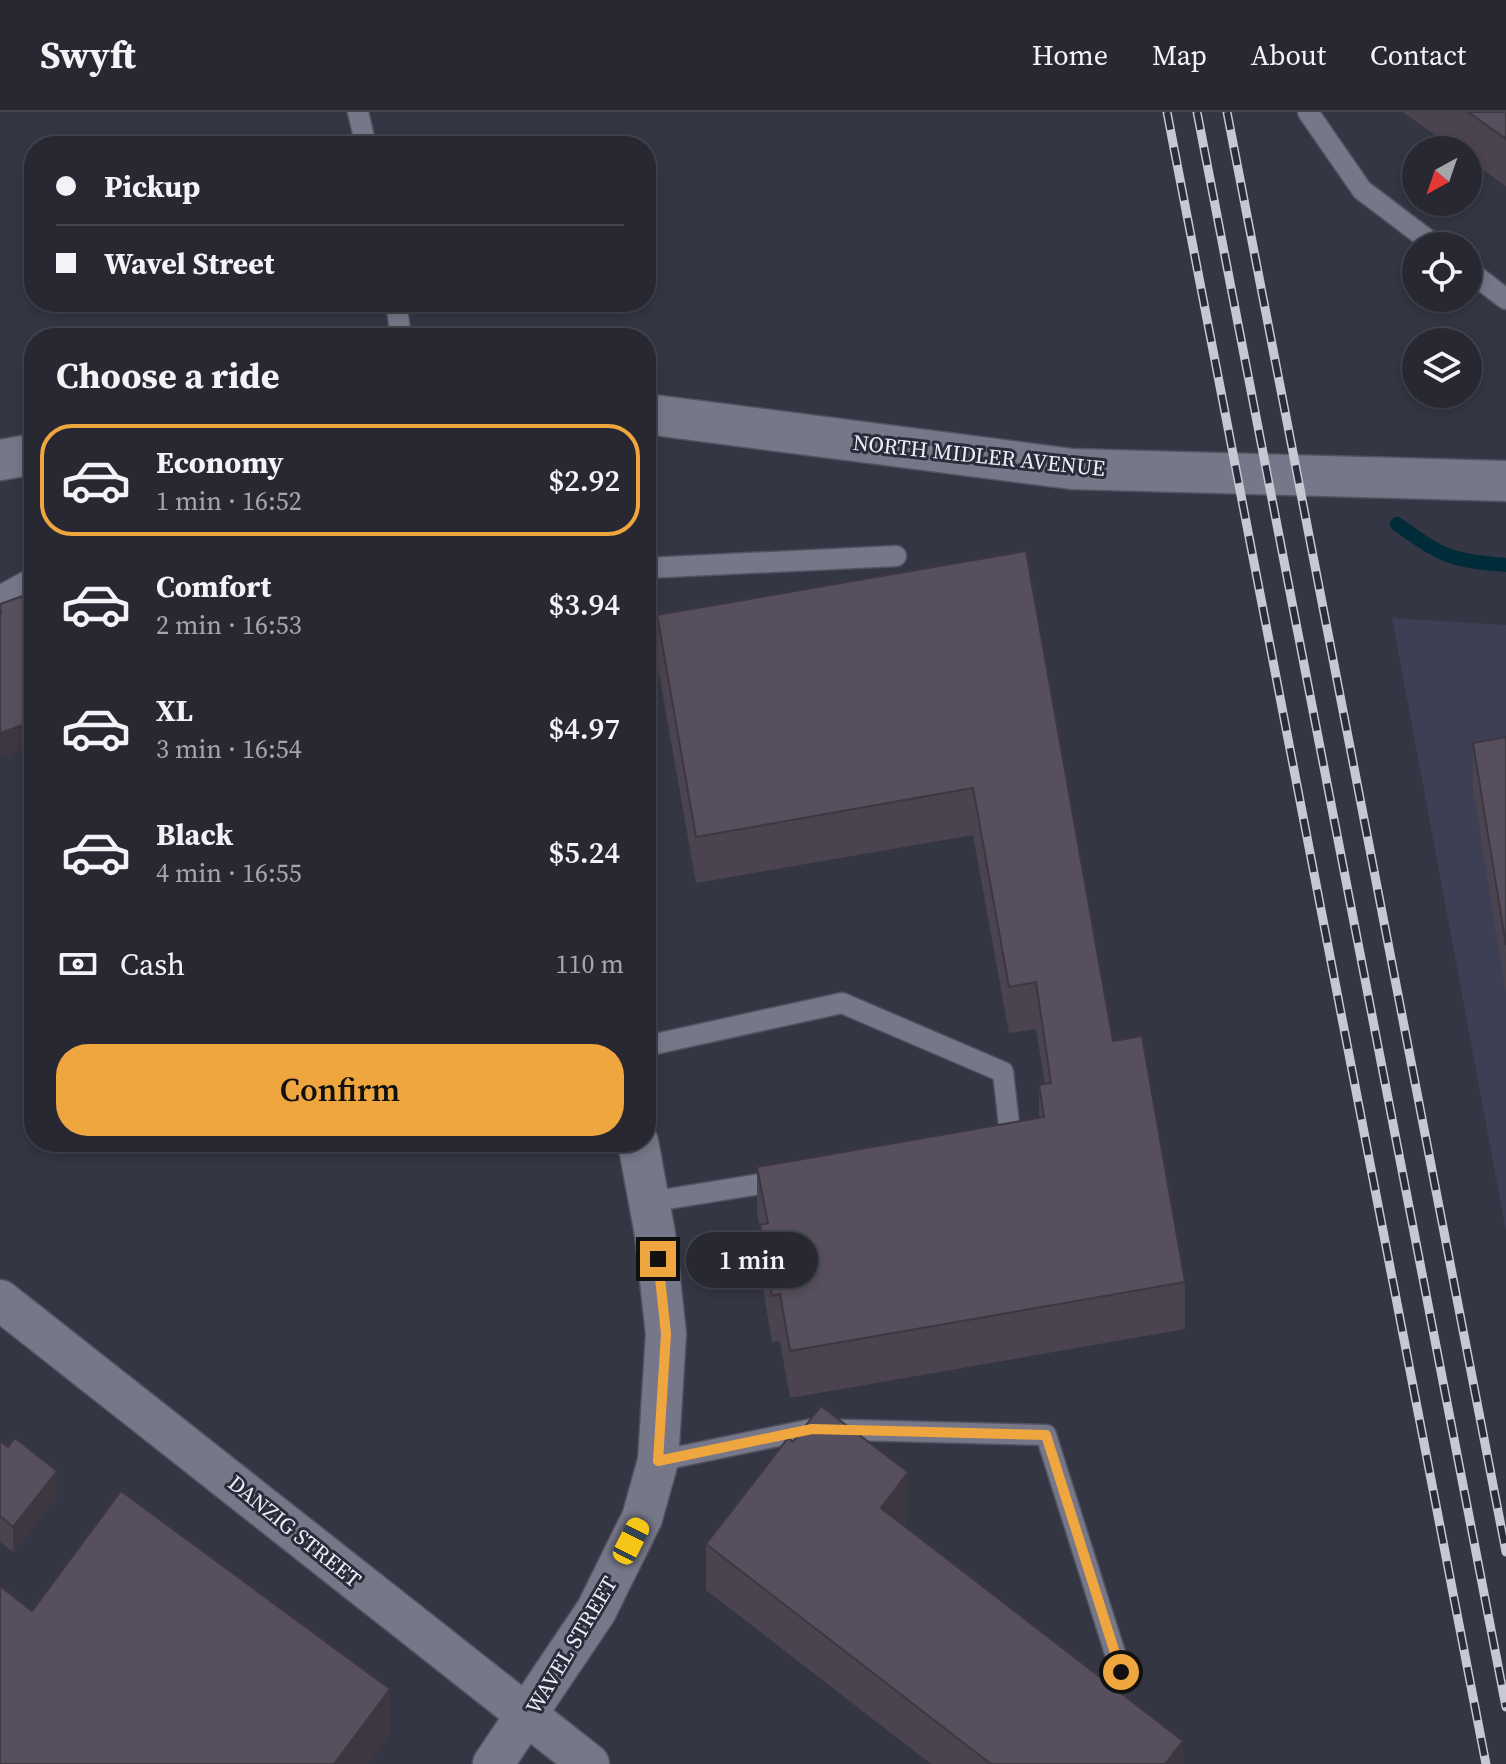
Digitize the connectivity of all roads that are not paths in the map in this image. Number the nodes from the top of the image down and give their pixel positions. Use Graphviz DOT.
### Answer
graph roads {
  1 [pos="358,112"];
  2 [pos="1308,112"];
  3 [pos="364,136"];
  4 [pos="1418,232"];
  5 [pos="1482,281"];
  6 [pos="1506,299"];
  7 [pos="656,415"];
  8 [pos="24,456"];
  9 [pos="0,460"];
  10 [pos="1506,481"];
  11 [pos="896,556"];
  12 [pos="656,568"];
  13 [pos="24,583"];
  14 [pos="0,596"];
  15 [pos="656,1044"];
  16 [pos="980,1147"];
  17 [pos="640,1152"];
  18 [pos="807,1176"];
  19 [pos="649,1202"];
  20 [pos="0,1300"];
  21 [pos="658,1461"];
  22 [pos="1121,1672"];
  23 [pos="527,1718"];
  24 [pos="493,1764"];
  25 [pos="589,1764"];
  1 -- 3 [label="lane"];
  2 -- 4 [label="lane"];
  5 -- 6 [label="lane"];
  7 -- 10 [label="street, NORTH MIDLER AVENUE"];
  8 -- 9 [label="street"];
  11 -- 12 [label="lane"];
  13 -- 14 [label="lane"];
  15 -- 16 [label="lane"];
  17 -- 19 [label="street, WAVEL STREET"];
  18 -- 19 [label="lane"];
  19 -- 21 [label="street, WAVEL STREET"];
  20 -- 23 [label="street, DANZIG STREET"];
  21 -- 22 [label="lane"];
  21 -- 23 [label="street, WAVEL STREET"];
  23 -- 24 [label="street, WAVEL STREET"];
  23 -- 25 [label="street, DANZIG STREET"];
}
